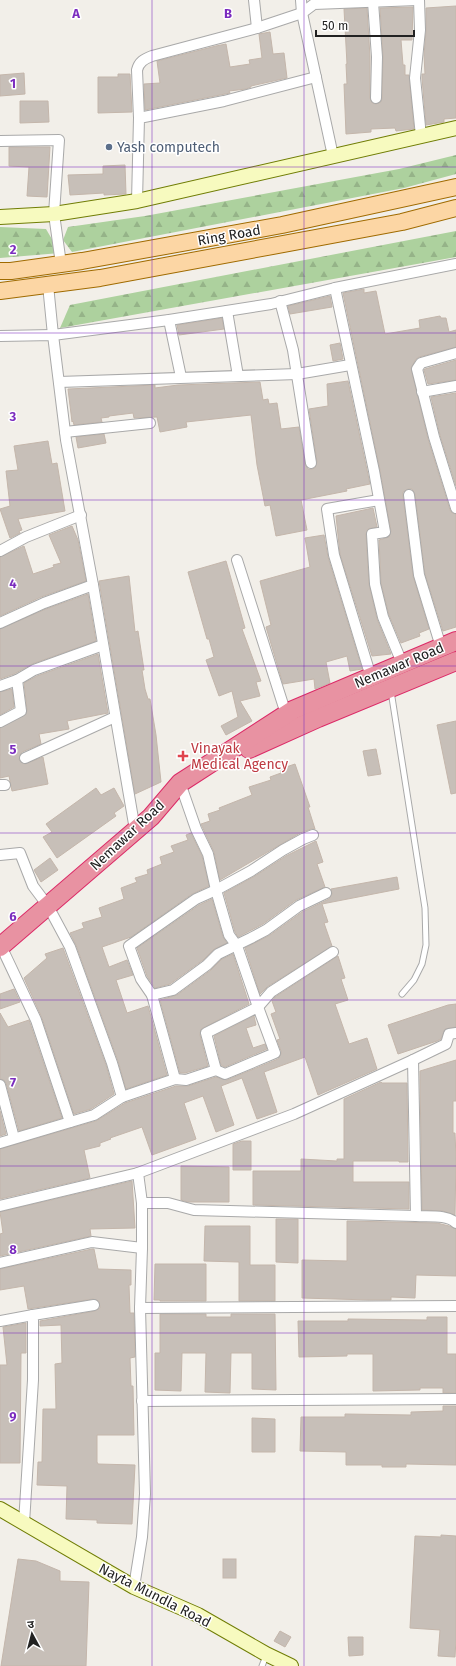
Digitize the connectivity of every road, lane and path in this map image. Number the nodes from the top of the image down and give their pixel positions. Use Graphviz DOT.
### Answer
graph roads {
  1 [pos="254,0"];
  2 [pos="301,0"];
  3 [pos="418,0"];
  4 [pos="373,2"];
  5 [pos="302,13"];
  6 [pos="257,28"];
  7 [pos="316,77"];
  8 [pos="376,98"];
  9 [pos="138,118"];
  10 [pos="456,128"];
  11 [pos="421,136"];
  12 [pos="0,141"];
  13 [pos="333,156"];
  14 [pos="456,187"];
  15 [pos="137,201"];
  16 [pos="456,208"];
  17 [pos="54,214"];
  18 [pos="0,217"];
  19 [pos="61,264"];
  20 [pos="456,264"];
  21 [pos="0,271"];
  22 [pos="48,285"];
  23 [pos="335,288"];
  24 [pos="0,291"];
  25 [pos="280,301"];
  26 [pos="227,311"];
  27 [pos="169,320"];
  28 [pos="53,335"];
  29 [pos="0,336"];
  30 [pos="456,352"];
  31 [pos="350,365"];
  32 [pos="297,374"];
  33 [pos="238,376"];
  34 [pos="181,377"];
  35 [pos="59,382"];
  36 [pos="456,386"];
  37 [pos="422,392"];
  38 [pos="150,423"];
  39 [pos="65,432"];
  40 [pos="311,463"];
  41 [pos="409,495"];
  42 [pos="379,500"];
  43 [pos="456,508"];
  44 [pos="81,515"];
  45 [pos="0,551"];
  46 [pos="237,560"];
  47 [pos="93,585"];
  48 [pos="0,623"];
  49 [pos="448,644"];
  50 [pos="103,645"];
  51 [pos="456,661"];
  52 [pos="402,663"];
  53 [pos="371,677"];
  54 [pos="17,680"];
  55 [pos="0,686"];
  56 [pos="390,687"];
  57 [pos="286,714"];
  58 [pos="115,717"];
  59 [pos="0,722"];
  60 [pos="25,758"];
  61 [pos="182,788"];
  62 [pos="135,830"];
  63 [pos="313,835"];
  64 [pos="0,855"];
  65 [pos="216,890"];
  66 [pos="326,893"];
  67 [pos="50,910"];
  68 [pos="237,946"];
  69 [pos="1,952"];
  70 [pos="333,952"];
  71 [pos="402,994"];
  72 [pos="152,995"];
  73 [pos="258,1007"];
  74 [pos="456,1033"];
  75 [pos="414,1060"];
  76 [pos="216,1070"];
  77 [pos="175,1079"];
  78 [pos="0,1085"];
  79 [pos="122,1097"];
  80 [pos="70,1122"];
  81 [pos="14,1138"];
  82 [pos="0,1142"];
  83 [pos="138,1173"];
  84 [pos="142,1203"];
  85 [pos="0,1206"];
  86 [pos="416,1216"];
  87 [pos="456,1223"];
  88 [pos="142,1248"];
  89 [pos="0,1263"];
  90 [pos="94,1305"];
  91 [pos="456,1306"];
  92 [pos="140,1308"];
  93 [pos="32,1315"];
  94 [pos="0,1321"];
  95 [pos="456,1400"];
  96 [pos="142,1401"];
  97 [pos="0,1509"];
  98 [pos="24,1523"];
  99 [pos="134,1586"];
  100 [pos="264,1660"];
  101 [pos="291,1666"];
  1 -- 6 [label="street"];
  2 -- 5 [label="street"];
  3 -- 4 [label="street"];
  3 -- 11 [label="street"];
  4 -- 5 [label="street"];
  4 -- 8 [label="street"];
  5 -- 6 [label="street"];
  5 -- 7 [label="street"];
  6 -- 9 [label="street"];
  7 -- 9 [label="street"];
  7 -- 13 [label="street"];
  9 -- 15 [label="street"];
  10 -- 11 [label="street"];
  11 -- 13 [label="street"];
  12 -- 17 [label="street"];
  13 -- 15 [label="street"];
  14 -- 19 [label="main road, Ring Road"];
  15 -- 17 [label="street"];
  16 -- 22 [label="main road, Ring Road"];
  17 -- 18 [label="street"];
  17 -- 19 [label="street"];
  19 -- 21 [label="main road, Ring Road"];
  20 -- 23 [label="street"];
  22 -- 24 [label="main road, Ring Road"];
  22 -- 28 [label="street"];
  23 -- 25 [label="street"];
  23 -- 31 [label="street"];
  25 -- 26 [label="street"];
  25 -- 32 [label="street"];
  26 -- 27 [label="street"];
  26 -- 33 [label="street"];
  27 -- 28 [label="street"];
  27 -- 34 [label="street"];
  28 -- 29 [label="street"];
  28 -- 35 [label="street"];
  30 -- 37 [label="street"];
  31 -- 32 [label="street"];
  31 -- 42 [label="street"];
  32 -- 33 [label="street"];
  32 -- 40 [label="street"];
  33 -- 34 [label="street"];
  34 -- 35 [label="street"];
  35 -- 39 [label="street"];
  36 -- 37 [label="street"];
  37 -- 43 [label="street"];
  38 -- 39 [label="street"];
  39 -- 44 [label="street"];
  41 -- 49 [label="street"];
  42 -- 52 [label="street"];
  42 -- 53 [label="street"];
  44 -- 45 [label="street"];
  44 -- 47 [label="street"];
  46 -- 57 [label="street"];
  47 -- 48 [label="street"];
  47 -- 50 [label="street"];
  49 -- 52 [label="highway, Nemawar Road"];
  50 -- 54 [label="street"];
  50 -- 58 [label="street"];
  51 -- 56 [label="highway, Nemawar Road"];
  52 -- 53 [label="highway, Nemawar Road"];
  53 -- 57 [label="highway, Nemawar Road"];
  54 -- 55 [label="street"];
  54 -- 59 [label="street"];
  56 -- 61 [label="highway, Nemawar Road"];
  56 -- 71 [label="lane"];
  57 -- 61 [label="highway, Nemawar Road"];
  58 -- 60 [label="street"];
  58 -- 62 [label="street"];
  61 -- 62 [label="highway, Nemawar Road"];
  61 -- 65 [label="street"];
  61 -- 67 [label="highway, Nemawar Road"];
  62 -- 67 [label="highway, Nemawar Road"];
  63 -- 65 [label="street"];
  64 -- 67 [label="street"];
  65 -- 68 [label="street"];
  65 -- 72 [label="street"];
  66 -- 68 [label="street"];
  67 -- 69 [label="highway, Nemawar Road"];
  67 -- 79 [label="street"];
  68 -- 72 [label="street"];
  68 -- 73 [label="street"];
  69 -- 80 [label="street"];
  70 -- 73 [label="street"];
  72 -- 77 [label="street"];
  73 -- 76 [label="street"];
  73 -- 76 [label="street"];
  74 -- 75 [label="street"];
  75 -- 83 [label="street"];
  75 -- 86 [label="street"];
  76 -- 77 [label="street"];
  77 -- 79 [label="street"];
  78 -- 81 [label="street"];
  79 -- 80 [label="street"];
  80 -- 81 [label="street"];
  81 -- 82 [label="street"];
  83 -- 84 [label="street"];
  83 -- 85 [label="street"];
  84 -- 86 [label="street"];
  84 -- 88 [label="street"];
  86 -- 87 [label="street"];
  88 -- 89 [label="street"];
  88 -- 92 [label="street"];
  90 -- 93 [label="street"];
  91 -- 92 [label="street"];
  92 -- 96 [label="street"];
  93 -- 94 [label="street"];
  93 -- 98 [label="street"];
  95 -- 96 [label="street"];
  96 -- 99 [label="street"];
  97 -- 98 [label="street, Nayta Mundla Road"];
  98 -- 99 [label="street, Nayta Mundla Road"];
  99 -- 100 [label="street, Nayta Mundla Road"];
  100 -- 101 [label="street, Nayta Mundla Road"];
}
